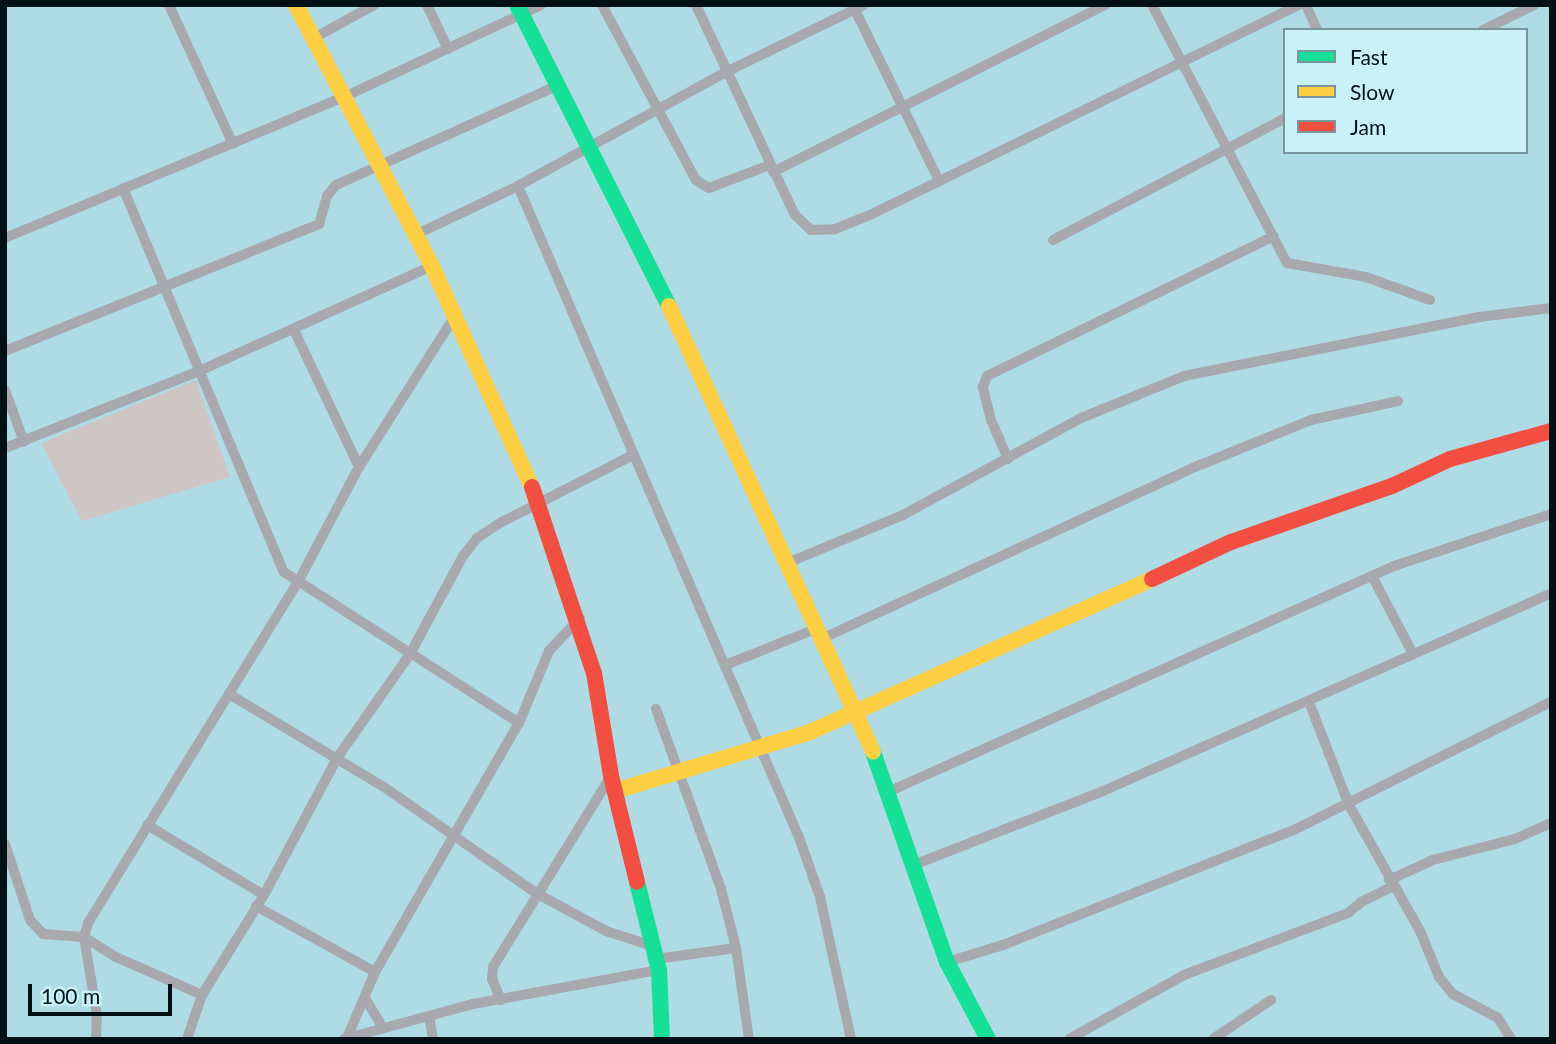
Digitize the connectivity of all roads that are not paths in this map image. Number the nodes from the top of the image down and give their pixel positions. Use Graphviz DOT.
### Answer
graph roads {
  1 [pos="169,5"];
  2 [pos="296,5"];
  3 [pos="374,5"];
  4 [pos="427,5"];
  5 [pos="541,5"];
  6 [pos="696,5"];
  7 [pos="1105,5"];
  8 [pos="1152,5"];
  9 [pos="1298,5"];
  10 [pos="1306,5"];
  11 [pos="1534,5"];
  12 [pos="859,7"];
  13 [pos="607,8"];
  14 [pos="520,10"];
  15 [pos="1316,28"];
  16 [pos="1487,28"];
  17 [pos="312,39"];
  18 [pos="448,49"];
  19 [pos="1179,62"];
  20 [pos="728,71"];
  21 [pos="558,85"];
  22 [pos="344,97"];
  23 [pos="902,106"];
  24 [pos="658,108"];
  25 [pos="1283,119"];
  26 [pos="233,144"];
  27 [pos="592,145"];
  28 [pos="1224,147"];
  29 [pos="382,165"];
  30 [pos="772,169"];
  31 [pos="939,181"];
  32 [pos="518,186"];
  33 [pos="123,188"];
  34 [pos="417,234"];
  35 [pos="1275,236"];
  36 [pos="5,238"];
  37 [pos="1053,240"];
  38 [pos="432,266"];
  39 [pos="164,287"];
  40 [pos="1430,300"];
  41 [pos="1551,308"];
  42 [pos="455,316"];
  43 [pos="294,330"];
  44 [pos="5,351"];
  45 [pos="197,372"];
  46 [pos="5,390"];
  47 [pos="1398,401"];
  48 [pos="1551,431"];
  49 [pos="24,442"];
  50 [pos="5,448"];
  51 [pos="633,455"];
  52 [pos="1008,459"];
  53 [pos="359,467"];
  54 [pos="538,503"];
  55 [pos="1551,514"];
  56 [pos="788,563"];
  57 [pos="1373,576"];
  58 [pos="298,582"];
  59 [pos="1551,593"];
  60 [pos="580,618"];
  61 [pos="820,634"];
  62 [pos="1412,652"];
  63 [pos="410,654"];
  64 [pos="728,664"];
  65 [pos="229,694"];
  66 [pos="1309,702"];
  67 [pos="1551,702"];
  68 [pos="656,709"];
  69 [pos="856,712"];
  70 [pos="519,723"];
  71 [pos="760,749"];
  72 [pos="337,758"];
  73 [pos="680,774"];
  74 [pos="613,784"];
  75 [pos="890,791"];
  76 [pos="1349,805"];
  77 [pos="1551,823"];
  78 [pos="147,825"];
  79 [pos="453,838"];
  80 [pos="5,844"];
  81 [pos="916,864"];
  82 [pos="1390,884"];
  83 [pos="536,893"];
  84 [pos="264,895"];
  85 [pos="256,906"];
  86 [pos="84,937"];
  87 [pos="736,948"];
  88 [pos="656,958"];
  89 [pos="947,962"];
  90 [pos="375,972"];
  91 [pos="202,995"];
  92 [pos="365,998"];
  93 [pos="501,1000"];
  94 [pos="1271,1000"];
  95 [pos="429,1016"];
  96 [pos="382,1026"];
  97 [pos="346,1038"];
  98 [pos="96,1039"];
  99 [pos="187,1039"];
  100 [pos="433,1039"];
  101 [pos="662,1039"];
  102 [pos="749,1039"];
  103 [pos="851,1039"];
  104 [pos="988,1039"];
  105 [pos="1069,1039"];
  106 [pos="1213,1039"];
  107 [pos="1511,1039"];
  1 -- 26 [label="street"];
  2 -- 17 [label="street"];
  3 -- 17 [label="street"];
  4 -- 18 [label="street"];
  5 -- 14 [label="street"];
  6 -- 20 [label="street"];
  7 -- 23 [label="street"];
  8 -- 19 [label="street"];
  9 -- 19 [label="street"];
  10 -- 15 [label="street"];
  11 -- 16 [label="street"];
  12 -- 20 [label="street"];
  12 -- 23 [label="street"];
  13 -- 24 [label="street"];
  14 -- 18 [label="street"];
  14 -- 21 [label="street"];
  17 -- 22 [label="street"];
  18 -- 22 [label="street"];
  19 -- 28 [label="street"];
  19 -- 31 [label="street"];
  20 -- 24 [label="street"];
  20 -- 30 [label="street"];
  21 -- 27 [label="street"];
  21 -- 29 [label="street"];
  22 -- 26 [label="street"];
  22 -- 29 [label="street"];
  23 -- 30 [label="street"];
  23 -- 31 [label="street"];
  24 -- 27 [label="street"];
  24 -- 30 [label="street"];
  25 -- 28 [label="street"];
  26 -- 33 [label="street"];
  27 -- 32 [label="street"];
  27 -- 56 [label="street"];
  28 -- 35 [label="street"];
  28 -- 37 [label="street"];
  29 -- 34 [label="street"];
  29 -- 39 [label="street"];
  30 -- 31 [label="street"];
  32 -- 34 [label="street"];
  32 -- 51 [label="street"];
  33 -- 36 [label="street"];
  33 -- 39 [label="street"];
  34 -- 38 [label="street"];
  35 -- 40 [label="street"];
  35 -- 52 [label="street"];
  38 -- 42 [label="street"];
  38 -- 43 [label="street"];
  39 -- 44 [label="street"];
  39 -- 45 [label="street"];
  41 -- 52 [label="street"];
  42 -- 53 [label="street"];
  42 -- 54 [label="street"];
  43 -- 45 [label="street"];
  43 -- 53 [label="street"];
  45 -- 49 [label="street"];
  45 -- 58 [label="street"];
  46 -- 49 [label="street"];
  47 -- 61 [label="street"];
  48 -- 69 [label="street"];
  49 -- 50 [label="street"];
  51 -- 54 [label="street"];
  51 -- 64 [label="street"];
  52 -- 56 [label="street"];
  53 -- 58 [label="street"];
  54 -- 60 [label="street"];
  54 -- 63 [label="street"];
  55 -- 57 [label="street"];
  56 -- 61 [label="street"];
  57 -- 62 [label="street"];
  57 -- 75 [label="street"];
  58 -- 63 [label="street"];
  58 -- 65 [label="street"];
  59 -- 62 [label="street"];
  60 -- 70 [label="street"];
  60 -- 74 [label="street"];
  61 -- 64 [label="street"];
  61 -- 69 [label="street"];
  62 -- 66 [label="street"];
  63 -- 70 [label="street"];
  63 -- 72 [label="street"];
  64 -- 71 [label="street"];
  65 -- 72 [label="street"];
  65 -- 78 [label="street"];
  66 -- 76 [label="street"];
  66 -- 81 [label="street"];
  67 -- 76 [label="street"];
  68 -- 73 [label="street"];
  69 -- 71 [label="street"];
  69 -- 75 [label="street"];
  70 -- 79 [label="street"];
  71 -- 73 [label="street"];
  71 -- 103 [label="street"];
  72 -- 79 [label="street"];
  72 -- 84 [label="street"];
  73 -- 74 [label="street"];
  73 -- 87 [label="street"];
  74 -- 83 [label="street"];
  74 -- 88 [label="street"];
  75 -- 81 [label="street"];
  76 -- 82 [label="street"];
  76 -- 89 [label="street"];
  77 -- 82 [label="street"];
  78 -- 84 [label="street"];
  78 -- 86 [label="street"];
  79 -- 83 [label="street"];
  79 -- 90 [label="street"];
  80 -- 86 [label="street"];
  81 -- 89 [label="street"];
  82 -- 105 [label="street"];
  82 -- 107 [label="street"];
  83 -- 88 [label="street"];
  83 -- 93 [label="street"];
  84 -- 85 [label="street"];
  85 -- 90 [label="street"];
  85 -- 91 [label="street"];
  86 -- 91 [label="street"];
  86 -- 98 [label="street"];
  87 -- 88 [label="street"];
  87 -- 102 [label="street"];
  88 -- 93 [label="street"];
  88 -- 101 [label="street"];
  89 -- 104 [label="street"];
  90 -- 92 [label="street"];
  91 -- 99 [label="street"];
  92 -- 96 [label="street"];
  92 -- 97 [label="street"];
  93 -- 95 [label="street"];
  94 -- 106 [label="street"];
  95 -- 96 [label="street"];
  95 -- 100 [label="street"];
  96 -- 97 [label="street"];
}
